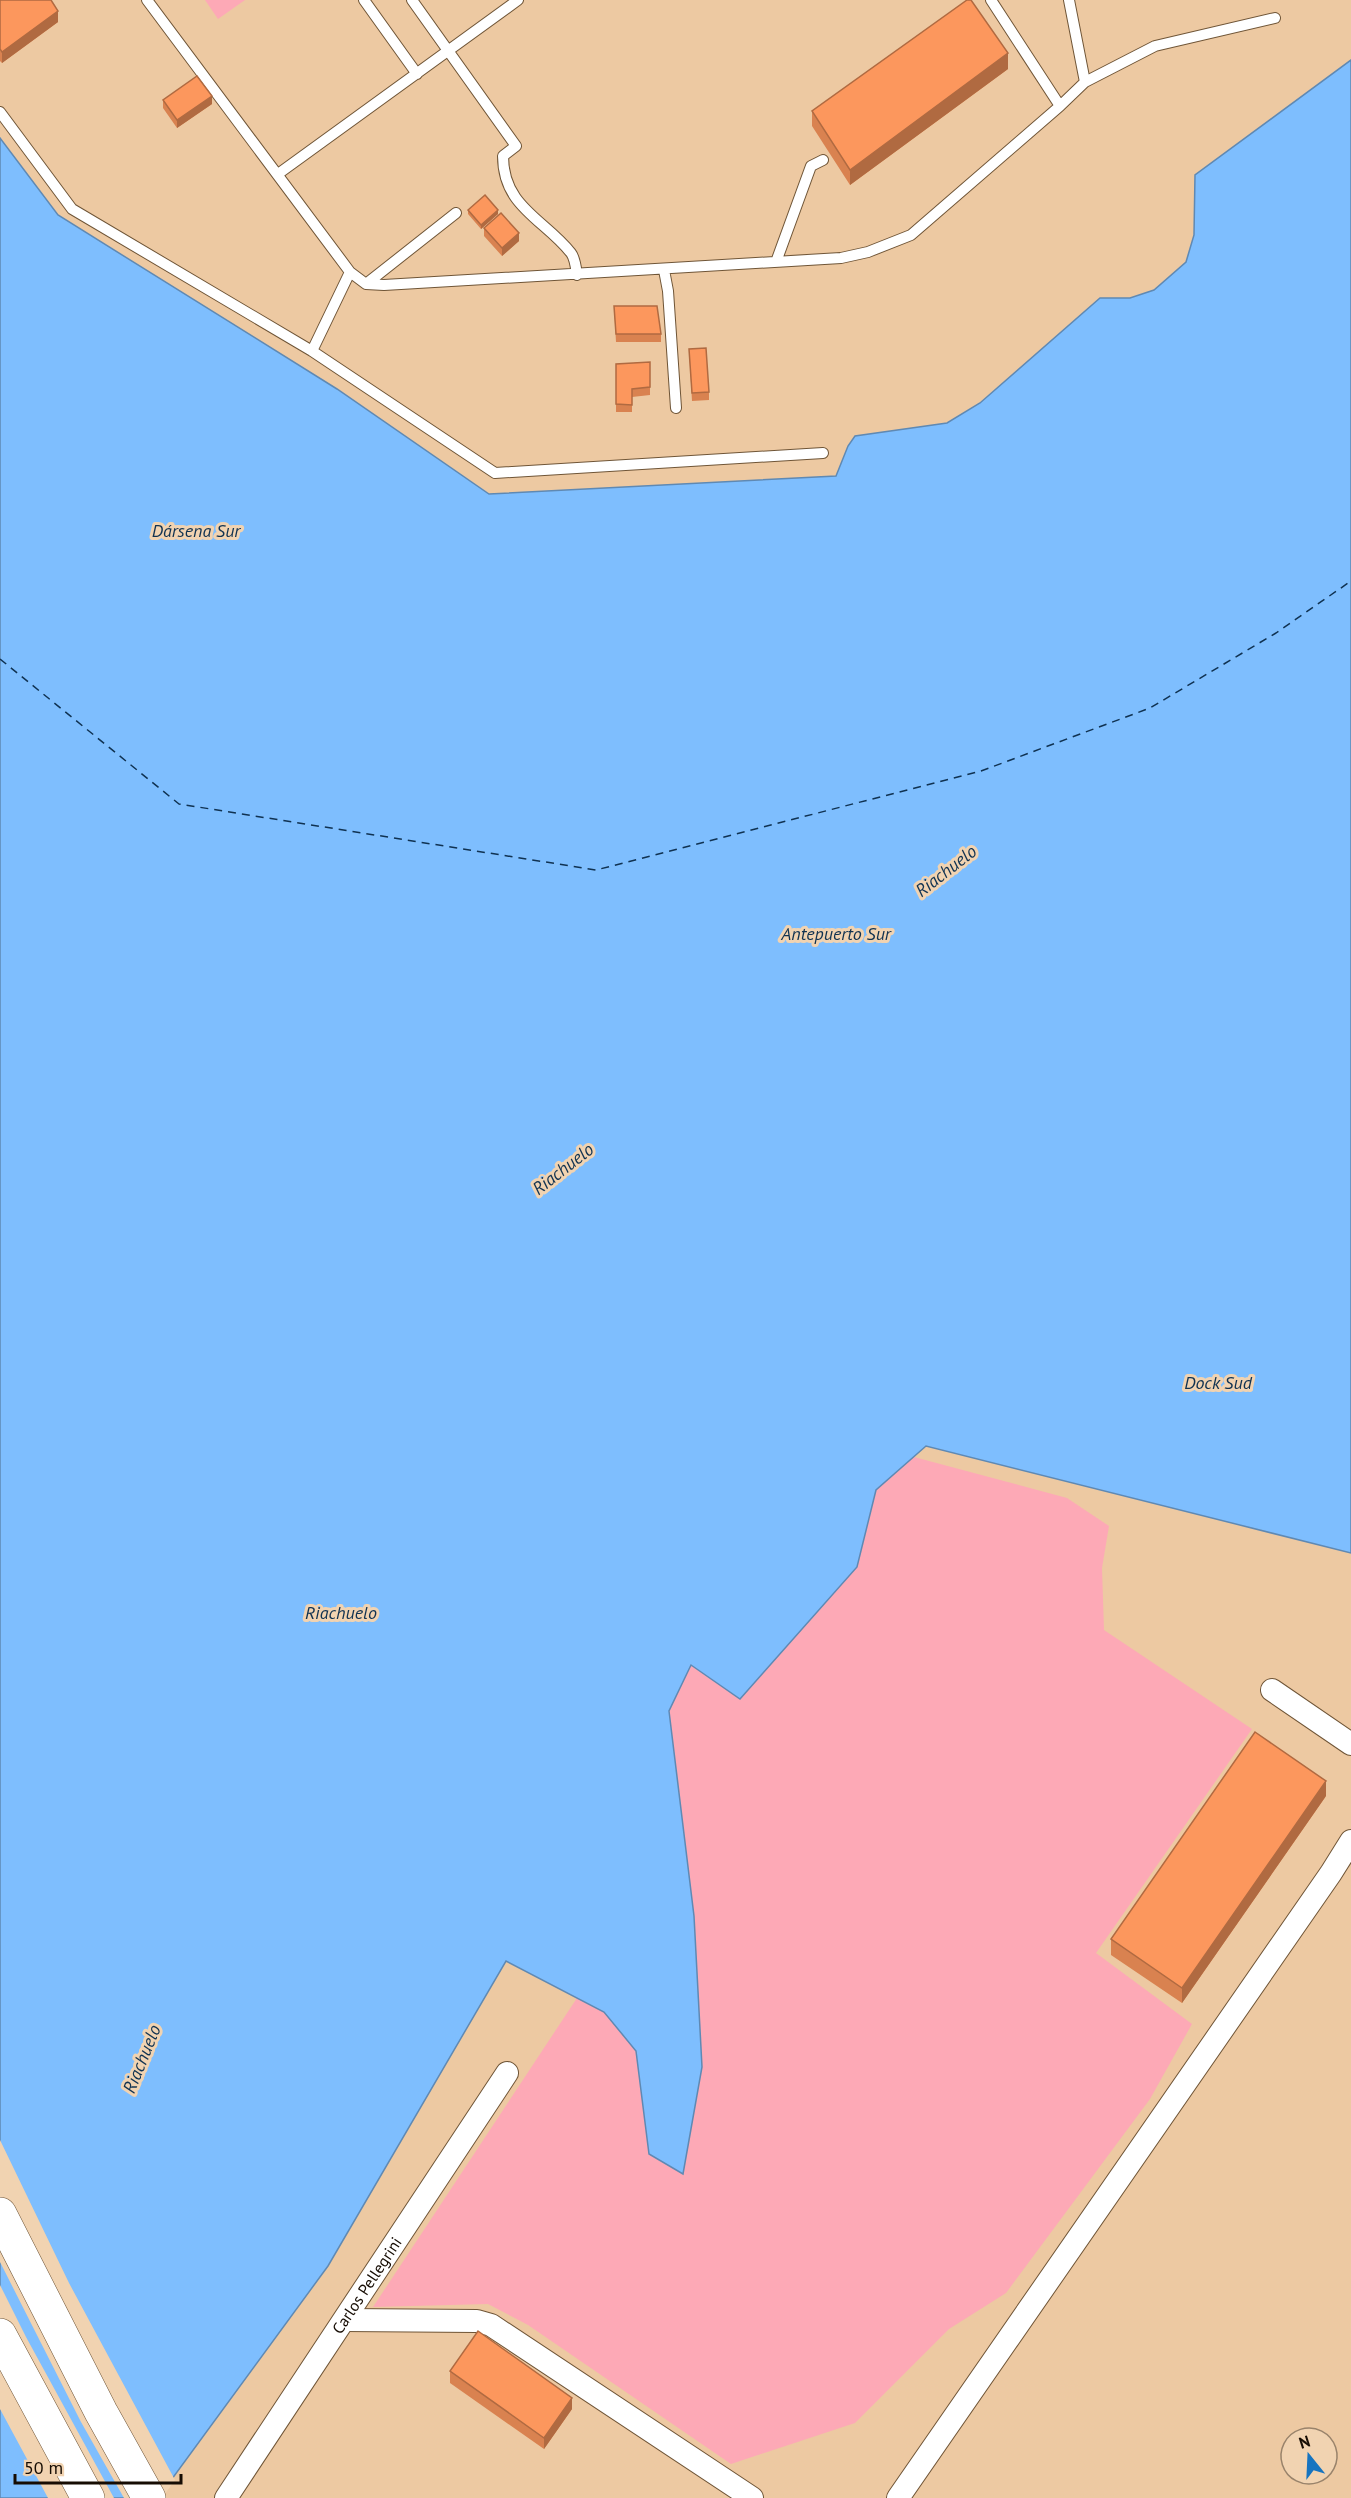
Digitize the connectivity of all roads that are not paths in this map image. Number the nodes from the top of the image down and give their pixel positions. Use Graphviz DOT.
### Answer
graph roads {
  1 [pos="147,0"];
  2 [pos="364,0"];
  3 [pos="412,0"];
  4 [pos="518,0"];
  5 [pos="991,0"];
  6 [pos="1069,0"];
  7 [pos="1275,18"];
  8 [pos="449,51"];
  9 [pos="417,74"];
  10 [pos="1085,82"];
  11 [pos="1060,106"];
  12 [pos="0,112"];
  13 [pos="824,160"];
  14 [pos="278,174"];
  15 [pos="456,213"];
  16 [pos="776,262"];
  17 [pos="664,270"];
  18 [pos="350,272"];
  19 [pos="577,275"];
  20 [pos="366,284"];
  21 [pos="312,351"];
  22 [pos="676,408"];
  23 [pos="823,453"];
  24 [pos="1272,1690"];
  25 [pos="1351,1744"];
  26 [pos="1351,1841"];
  27 [pos="507,2073"];
  28 [pos="0,2214"];
  29 [pos="345,2320"];
  30 [pos="0,2335"];
  31 [pos="88,2498"];
  32 [pos="149,2498"];
  33 [pos="226,2498"];
  34 [pos="752,2498"];
  35 [pos="898,2498"];
  1 -- 14 [label="lane"];
  2 -- 9 [label="lane"];
  3 -- 8 [label="lane"];
  4 -- 8 [label="lane"];
  5 -- 11 [label="lane"];
  6 -- 10 [label="lane"];
  7 -- 10 [label="lane"];
  8 -- 9 [label="lane"];
  8 -- 19 [label="lane"];
  9 -- 14 [label="lane"];
  10 -- 11 [label="lane"];
  11 -- 16 [label="lane"];
  12 -- 21 [label="lane"];
  13 -- 16 [label="lane"];
  14 -- 18 [label="lane"];
  15 -- 20 [label="lane"];
  16 -- 17 [label="lane"];
  17 -- 19 [label="lane"];
  17 -- 22 [label="lane"];
  18 -- 20 [label="lane"];
  18 -- 21 [label="lane"];
  19 -- 20 [label="lane"];
  21 -- 23 [label="lane"];
  24 -- 25 [label="street"];
  26 -- 35 [label="street"];
  27 -- 29 [label="street, Carlos Pellegrini"];
  28 -- 32 [label="highway"];
  29 -- 33 [label="street, Carlos Pellegrini"];
  29 -- 34 [label="street"];
  30 -- 31 [label="highway"];
}
